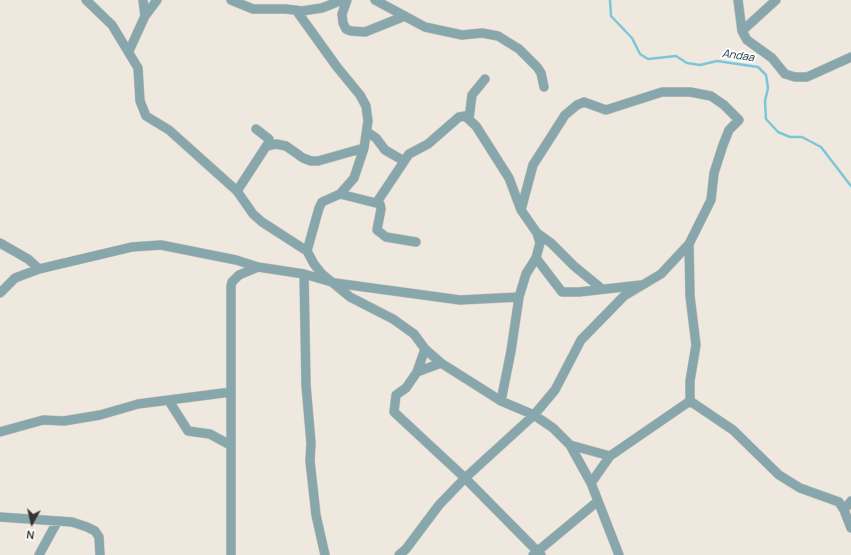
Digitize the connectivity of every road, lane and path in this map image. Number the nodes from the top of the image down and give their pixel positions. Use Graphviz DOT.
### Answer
graph roads {
  1 [pos="86,0"];
  2 [pos="142,0"];
  3 [pos="157,0"];
  4 [pos="230,0"];
  5 [pos="342,0"];
  6 [pos="347,0"];
  7 [pos="375,0"];
  8 [pos="738,0"];
  9 [pos="776,0"];
  10 [pos="296,10"];
  11 [pos="144,16"];
  12 [pos="405,16"];
  13 [pos="742,31"];
  14 [pos="129,51"];
  15 [pos="851,57"];
  16 [pos="485,79"];
  17 [pos="544,87"];
  18 [pos="469,119"];
  19 [pos="256,129"];
  20 [pos="368,132"];
  21 [pos="267,146"];
  22 [pos="364,148"];
  23 [pos="404,161"];
  24 [pos="237,191"];
  25 [pos="340,194"];
  26 [pos="377,202"];
  27 [pos="521,210"];
  28 [pos="537,234"];
  29 [pos="416,242"];
  30 [pos="0,244"];
  31 [pos="689,244"];
  32 [pos="307,251"];
  33 [pos="536,258"];
  34 [pos="236,260"];
  35 [pos="258,267"];
  36 [pos="39,269"];
  37 [pos="304,274"];
  38 [pos="239,275"];
  39 [pos="335,283"];
  40 [pos="642,285"];
  41 [pos="367,286"];
  42 [pos="602,289"];
  43 [pos="0,293"];
  44 [pos="519,297"];
  45 [pos="365,304"];
  46 [pos="425,349"];
  47 [pos="440,363"];
  48 [pos="417,372"];
  49 [pos="231,392"];
  50 [pos="169,401"];
  51 [pos="501,401"];
  52 [pos="690,401"];
  53 [pos="534,415"];
  54 [pos="0,432"];
  55 [pos="570,445"];
  56 [pos="230,446"];
  57 [pos="610,456"];
  58 [pos="465,478"];
  59 [pos="591,483"];
  60 [pos="598,501"];
  61 [pos="851,501"];
  62 [pos="844,510"];
  63 [pos="0,517"];
  64 [pos="57,522"];
  65 [pos="851,528"];
  66 [pos="537,554"];
  67 [pos="39,555"];
  68 [pos="100,555"];
  69 [pos="231,555"];
  70 [pos="325,555"];
  71 [pos="399,555"];
  72 [pos="619,555"];
  1 -- 14 [label="street"];
  2 -- 11 [label="street"];
  3 -- 11 [label="street"];
  4 -- 10 [label="street"];
  5 -- 10 [label="street"];
  6 -- 12 [label="street"];
  7 -- 12 [label="street"];
  8 -- 13 [label="street"];
  9 -- 13 [label="street"];
  10 -- 20 [label="street"];
  11 -- 14 [label="street"];
  12 -- 17 [label="street"];
  13 -- 15 [label="street"];
  14 -- 24 [label="street"];
  16 -- 18 [label="street"];
  18 -- 23 [label="street"];
  18 -- 27 [label="street"];
  19 -- 21 [label="street"];
  20 -- 22 [label="street"];
  20 -- 23 [label="street"];
  21 -- 22 [label="street"];
  21 -- 24 [label="street"];
  22 -- 25 [label="street"];
  23 -- 26 [label="street"];
  24 -- 32 [label="street"];
  25 -- 26 [label="street"];
  25 -- 32 [label="street"];
  26 -- 29 [label="street"];
  27 -- 28 [label="street"];
  27 -- 31 [label="street"];
  28 -- 33 [label="street"];
  28 -- 42 [label="street"];
  30 -- 36 [label="street"];
  31 -- 40 [label="street"];
  31 -- 52 [label="street"];
  32 -- 39 [label="street"];
  33 -- 42 [label="street"];
  33 -- 44 [label="street"];
  34 -- 35 [label="street"];
  34 -- 36 [label="street"];
  34 -- 38 [label="street"];
  35 -- 37 [label="street"];
  35 -- 38 [label="street"];
  36 -- 43 [label="street"];
  37 -- 39 [label="street"];
  37 -- 70 [label="street"];
  38 -- 49 [label="street"];
  39 -- 41 [label="street"];
  39 -- 45 [label="street"];
  40 -- 42 [label="street"];
  40 -- 53 [label="street"];
  41 -- 44 [label="street"];
  41 -- 45 [label="street"];
  44 -- 51 [label="street"];
  45 -- 46 [label="street"];
  46 -- 47 [label="street"];
  46 -- 48 [label="street"];
  47 -- 48 [label="street"];
  47 -- 51 [label="street"];
  48 -- 58 [label="street"];
  49 -- 50 [label="street"];
  49 -- 56 [label="street"];
  50 -- 54 [label="street"];
  50 -- 56 [label="street"];
  51 -- 53 [label="street"];
  52 -- 57 [label="street"];
  52 -- 62 [label="street"];
  53 -- 55 [label="street"];
  53 -- 58 [label="street"];
  55 -- 57 [label="street"];
  55 -- 59 [label="street"];
  56 -- 69 [label="street"];
  57 -- 59 [label="street"];
  58 -- 66 [label="street"];
  58 -- 71 [label="street"];
  59 -- 60 [label="street"];
  60 -- 66 [label="street"];
  60 -- 72 [label="street"];
  61 -- 62 [label="street"];
  62 -- 65 [label="street"];
  63 -- 64 [label="street"];
  64 -- 67 [label="street"];
  64 -- 68 [label="street"];
}
